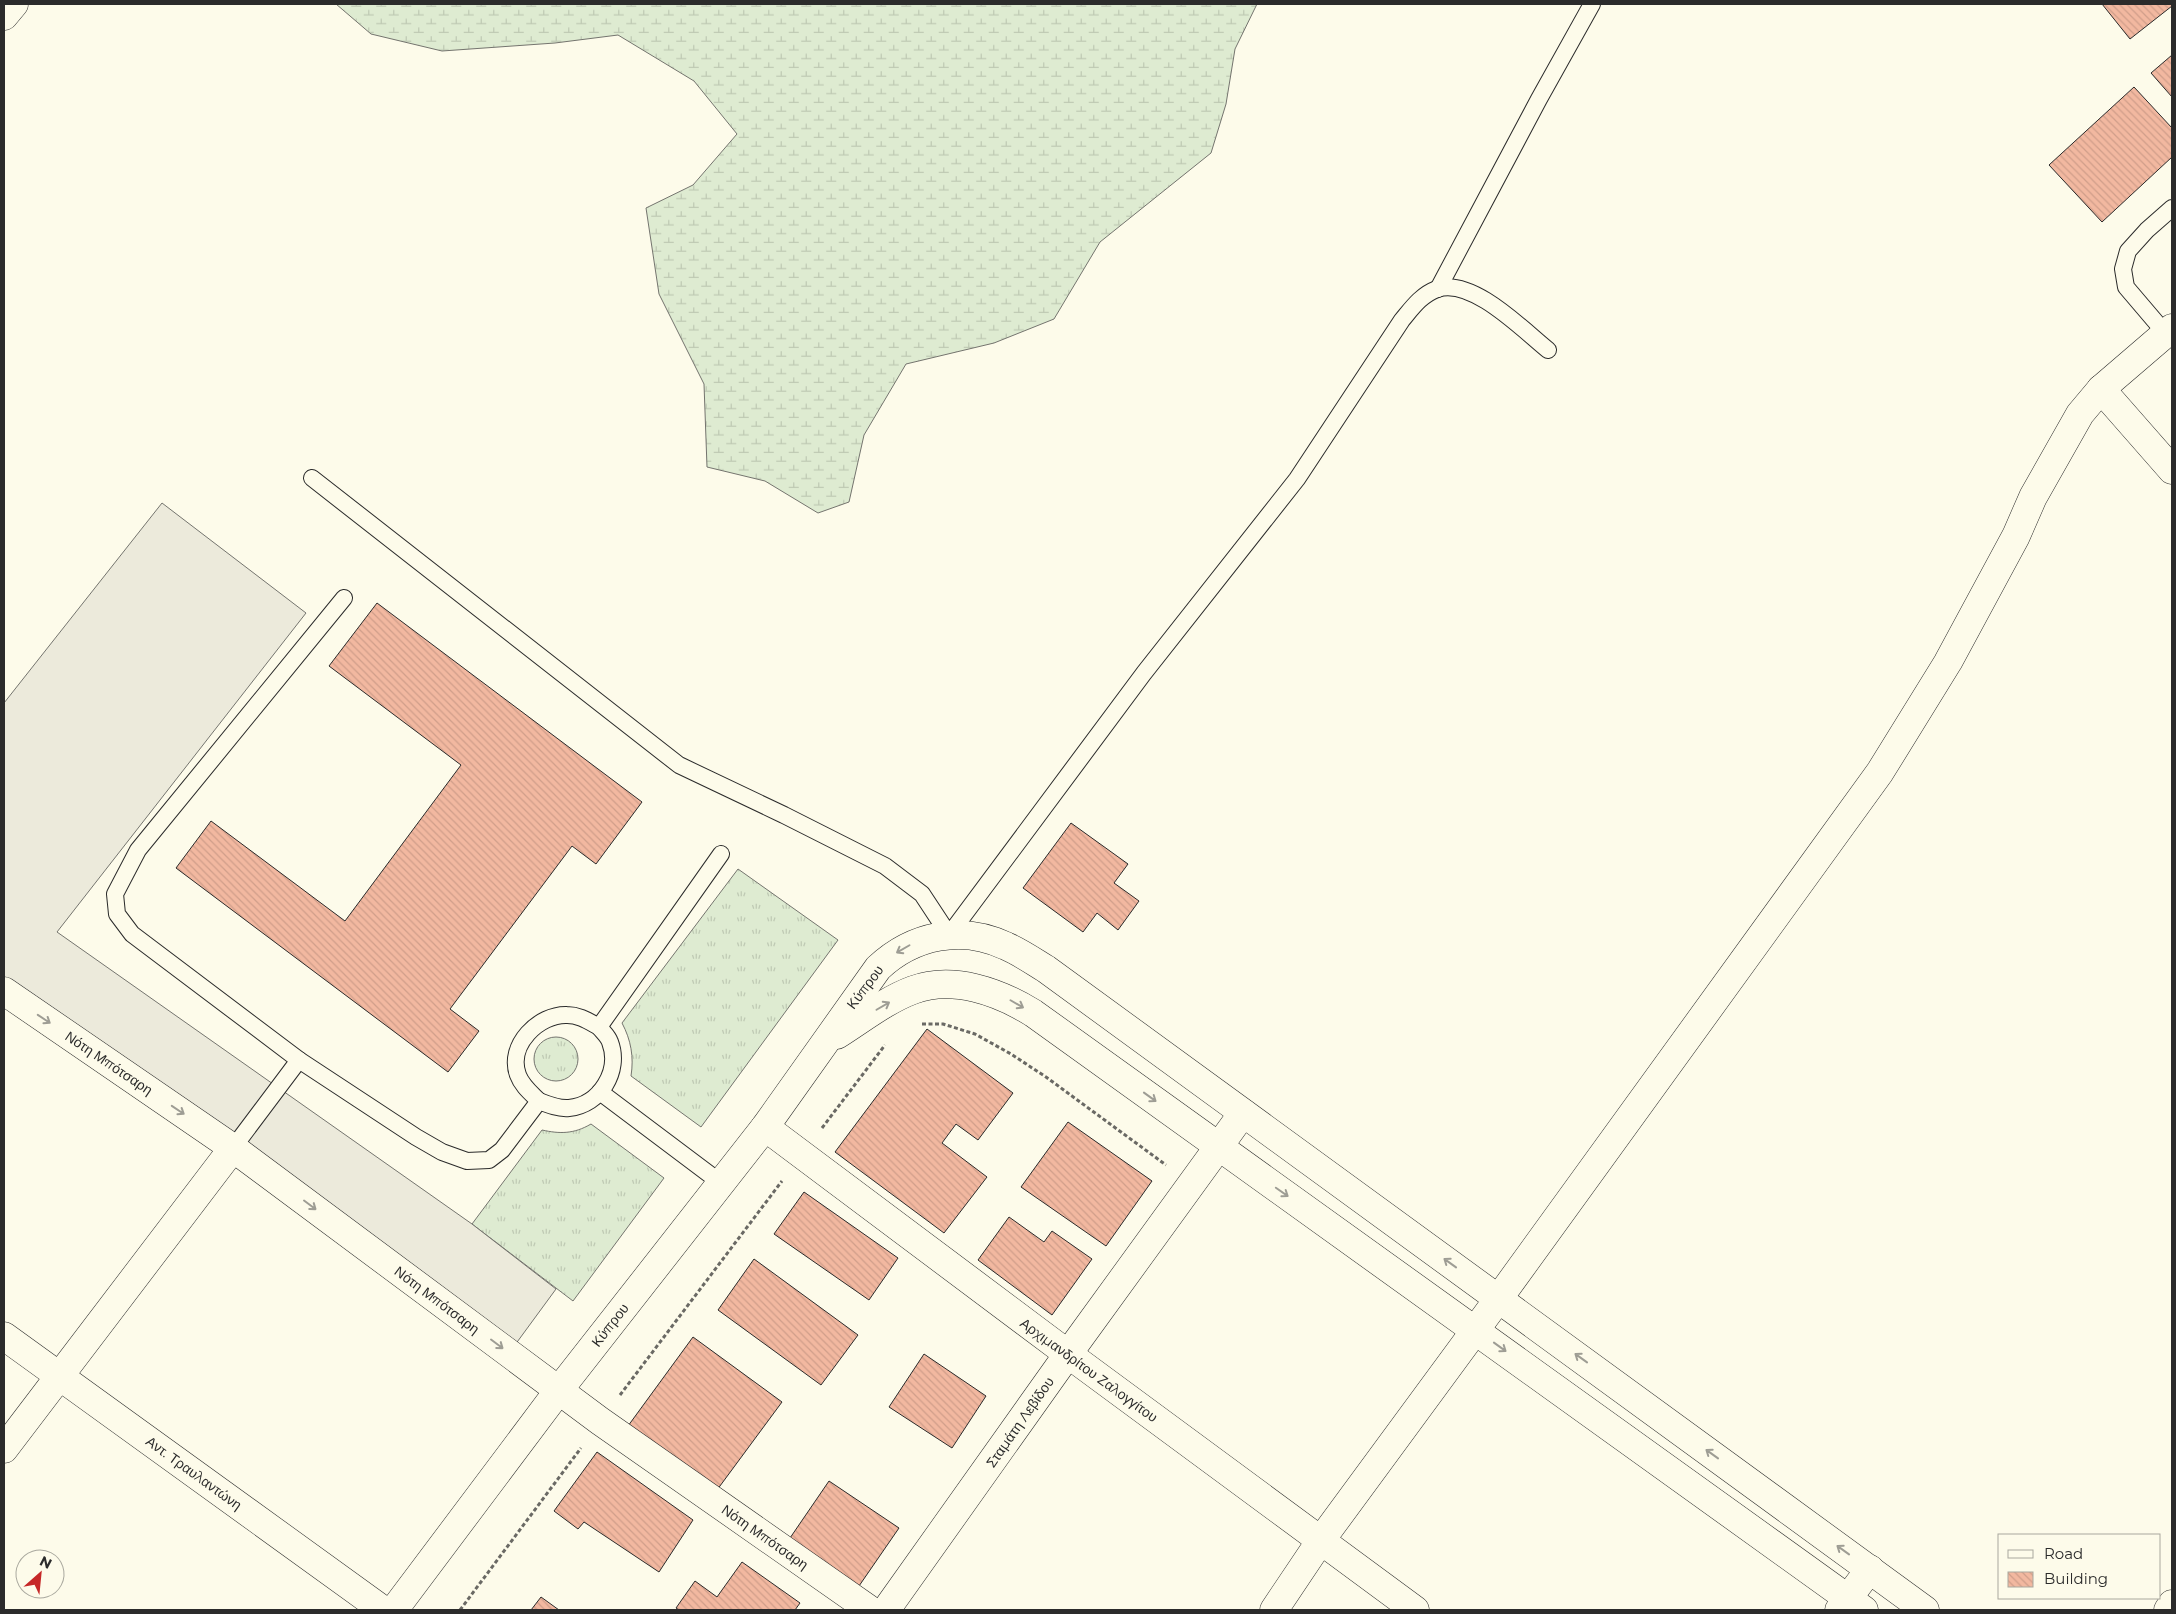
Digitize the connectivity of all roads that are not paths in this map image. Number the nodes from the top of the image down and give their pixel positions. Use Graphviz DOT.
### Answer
graph roads {
  1 [pos="14,4"];
  2 [pos="1592,4"];
  3 [pos="4,16"];
  4 [pos="2172,208"];
  5 [pos="1438,289"];
  6 [pos="2169,331"];
  7 [pos="1548,350"];
  8 [pos="2102,389"];
  9 [pos="2172,470"];
  10 [pos="312,478"];
  11 [pos="344,598"];
  12 [pos="721,854"];
  13 [pos="960,936"];
  14 [pos="4,991"];
  15 [pos="598,1027"];
  16 [pos="827,1041"];
  17 [pos="299,1060"];
  18 [pos="600,1092"];
  19 [pos="539,1102"];
  20 [pos="1243,1113"];
  21 [pos="766,1127"];
  22 [pos="1218,1146"];
  23 [pos="233,1148"];
  24 [pos="721,1183"];
  25 [pos="1499,1298"];
  26 [pos="1475,1329"];
  27 [pos="4,1336"];
  28 [pos="1068,1354"];
  29 [pos="61,1376"];
  30 [pos="559,1390"];
  31 [pos="4,1449"];
  32 [pos="1321,1540"];
  33 [pos="1870,1570"];
  34 [pos="2172,1604"];
  35 [pos="1850,1606"];
  36 [pos="383,1610"];
  37 [pos="394,1610"];
  38 [pos="870,1610"];
  39 [pos="886,1610"];
  40 [pos="1274,1610"];
  41 [pos="1415,1610"];
  42 [pos="1925,1610"];
  43 [pos="2168,1610"];
  1 -- 3 [label="street"];
  2 -- 5 [label="lane"];
  4 -- 6 [label="lane"];
  5 -- 7 [label="lane"];
  5 -- 13 [label="lane"];
  6 -- 8 [label="street"];
  8 -- 9 [label="street"];
  8 -- 25 [label="street"];
  10 -- 13 [label="lane"];
  11 -- 17 [label="lane"];
  12 -- 15 [label="lane"];
  13 -- 16 [label="street, Κύπρου, one-way"];
  13 -- 20 [label="street"];
  14 -- 23 [label="street, Νότη Μπότσαρη, one-way"];
  15 -- 18 [label="lane"];
  15 -- 19 [label="lane"];
  16 -- 21 [label="street, Κύπρου"];
  16 -- 22 [label="street, Κύπρου, one-way"];
  17 -- 19 [label="lane"];
  17 -- 23 [label="lane"];
  18 -- 19 [label="lane"];
  18 -- 24 [label="lane"];
  20 -- 22 [label="street, Σταμάτη Λεβίδου"];
  25 -- 20 [label="street, one-way"];
  21 -- 24 [label="street, Κύπρου"];
  21 -- 28 [label="street, Αρχιμανδρίτου Ζαλογγίτου"];
  22 -- 26 [label="street, Κύπρου, one-way"];
  22 -- 28 [label="street, Σταμάτη Λεβίδου"];
  23 -- 29 [label="street"];
  23 -- 30 [label="street, Νότη Μπότσαρη, one-way"];
  24 -- 30 [label="street, Κύπρου"];
  25 -- 26 [label="street"];
  33 -- 25 [label="street, one-way"];
  26 -- 32 [label="street"];
  26 -- 35 [label="street, Κύπρου, one-way"];
  27 -- 29 [label="street, Αντ. Τραυλαντώνη"];
  28 -- 32 [label="street, Αρχιμανδρίτου Ζαλογγίτου"];
  28 -- 39 [label="street, Σταμάτη Λεβίδου"];
  29 -- 31 [label="street"];
  29 -- 36 [label="street, Αντ. Τραυλαντώνη"];
  30 -- 37 [label="street, Κύπρου"];
  30 -- 38 [label="street, Νότη Μπότσαρη"];
  32 -- 40 [label="street"];
  32 -- 41 [label="street, Αρχιμανδρίτου Ζαλογγίτου"];
  33 -- 35 [label="street"];
  33 -- 42 [label="street"];
  34 -- 43 [label="street"];
}
